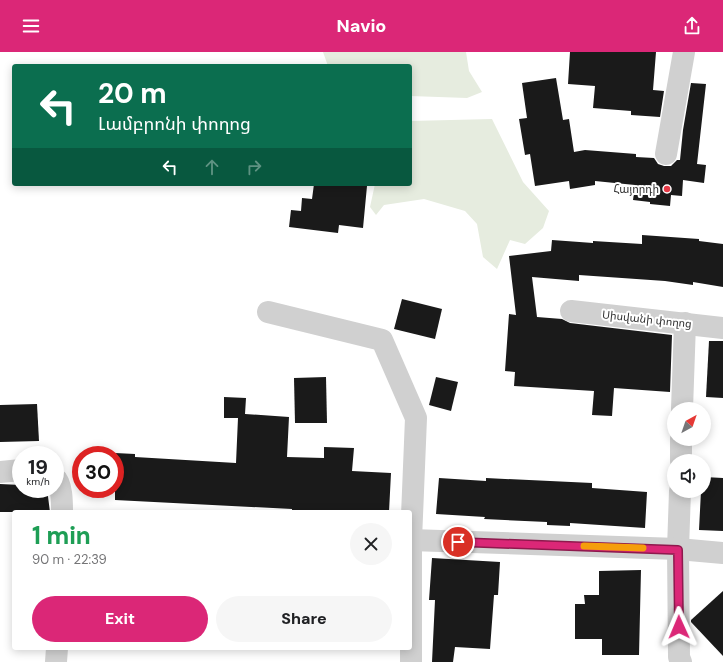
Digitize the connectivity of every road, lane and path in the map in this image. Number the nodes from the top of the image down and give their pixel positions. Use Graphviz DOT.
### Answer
graph roads {
  1 [pos="684,52"];
  2 [pos="666,154"];
  3 [pos="571,311"];
  4 [pos="268,312"];
  5 [pos="685,323"];
  6 [pos="723,328"];
  7 [pos="682,402"];
  8 [pos="12,471"];
  9 [pos="0,472"];
  10 [pos="61,498"];
  11 [pos="680,498"];
  12 [pos="62,510"];
  13 [pos="412,516"];
  14 [pos="412,540"];
  15 [pos="678,550"];
  16 [pos="723,552"];
  17 [pos="56,650"];
  18 [pos="411,650"];
  19 [pos="56,662"];
  20 [pos="411,662"];
  21 [pos="681,662"];
  1 -- 2 [label="street"];
  3 -- 5 [label="street, Սիսվանի փողոց"];
  4 -- 13 [label="street"];
  5 -- 6 [label="street, Սիսվանի փողոց"];
  5 -- 7 [label="street"];
  8 -- 9 [label="street"];
  10 -- 12 [label="street"];
  11 -- 15 [label="street"];
  14 -- 15 [label="street"];
  15 -- 16 [label="street"];
  15 -- 21 [label="street"];
  17 -- 19 [label="street"];
  18 -- 20 [label="street"];
}
